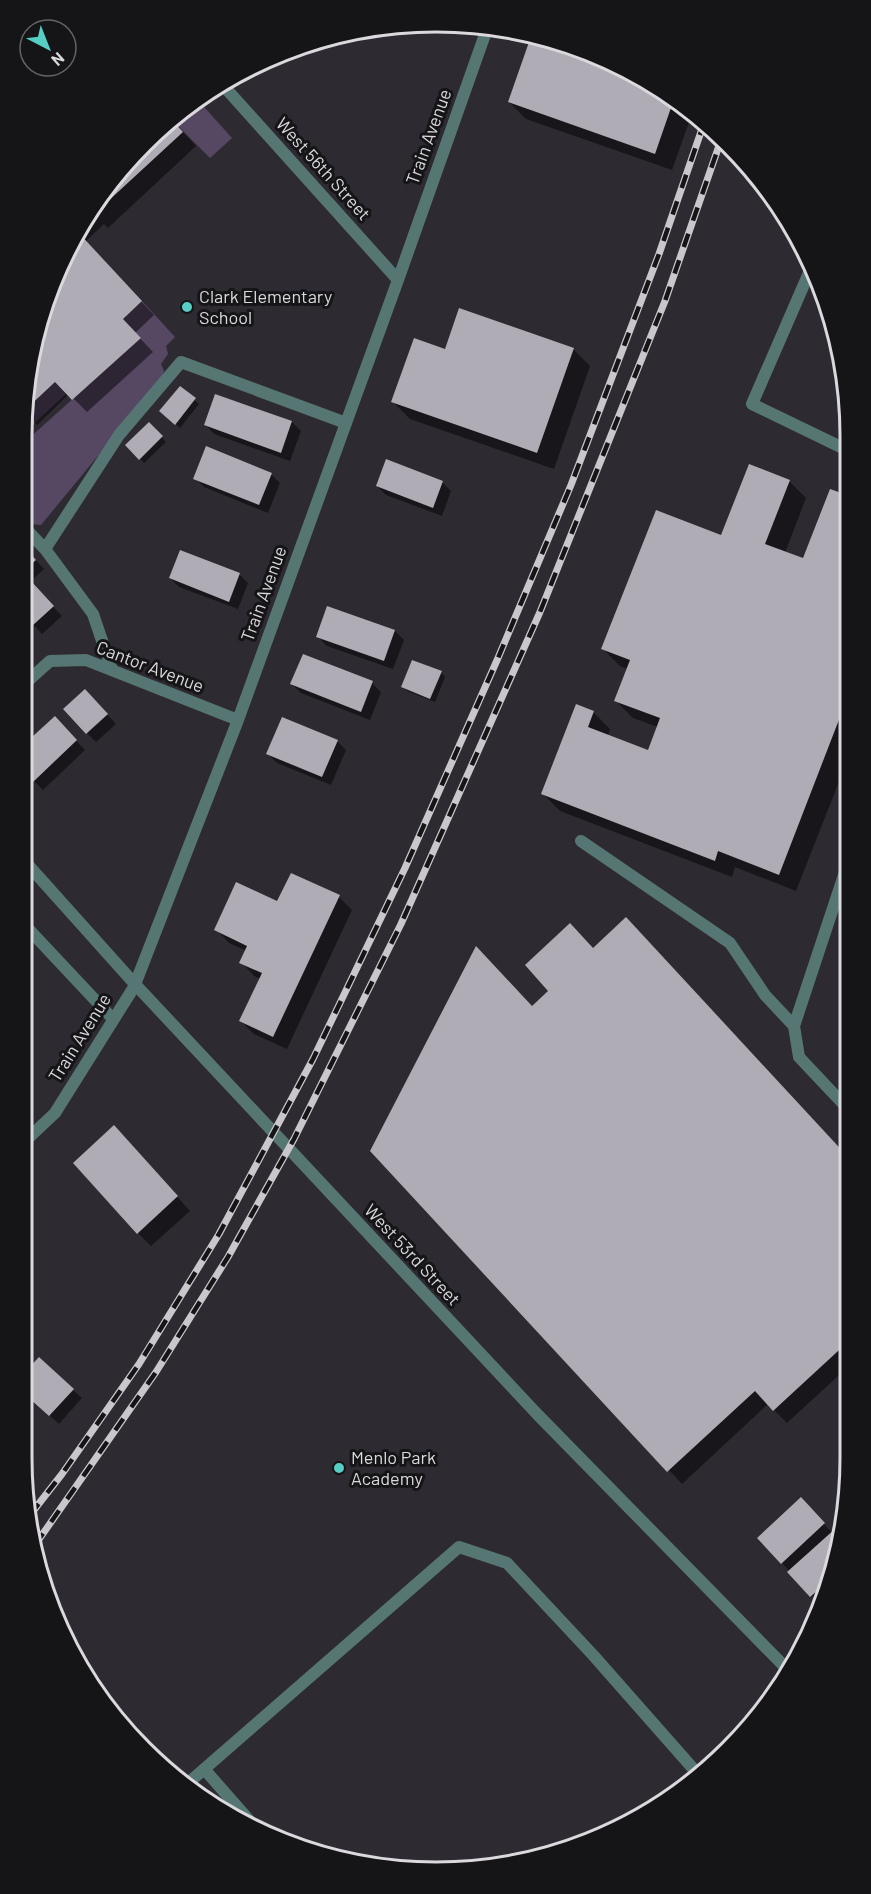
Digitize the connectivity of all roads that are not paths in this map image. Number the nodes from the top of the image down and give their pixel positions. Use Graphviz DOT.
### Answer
graph roads {
  1 [pos="485,35"];
  2 [pos="227,90"];
  3 [pos="807,277"];
  4 [pos="398,280"];
  5 [pos="346,423"];
  6 [pos="840,447"];
  7 [pos="32,535"];
  8 [pos="45,549"];
  9 [pos="112,670"];
  10 [pos="32,677"];
  11 [pos="238,720"];
  12 [pos="581,841"];
  13 [pos="32,869"];
  14 [pos="840,887"];
  15 [pos="32,933"];
  16 [pos="113,1019"];
  17 [pos="794,1026"];
  18 [pos="840,1100"];
  19 [pos="32,1135"];
  20 [pos="783,1665"];
  21 [pos="693,1769"];
  22 [pos="205,1770"];
  23 [pos="192,1780"];
  24 [pos="243,1814"];
  1 -- 4 [label="street, Train Avenue"];
  2 -- 4 [label="street, West 56th Street"];
  3 -- 6 [label="street"];
  4 -- 5 [label="street, Train Avenue"];
  5 -- 8 [label="street"];
  5 -- 11 [label="street, Train Avenue"];
  7 -- 8 [label="street"];
  8 -- 9 [label="street"];
  9 -- 10 [label="street, Cantor Avenue"];
  9 -- 11 [label="street, Cantor Avenue"];
  11 -- 16 [label="street, Train Avenue"];
  12 -- 17 [label="street"];
  13 -- 20 [label="street, West 53rd Street"];
  14 -- 17 [label="street"];
  15 -- 16 [label="street"];
  16 -- 19 [label="street, Train Avenue"];
  17 -- 18 [label="street"];
  21 -- 22 [label="street"];
  22 -- 23 [label="street"];
  22 -- 24 [label="street"];
}
